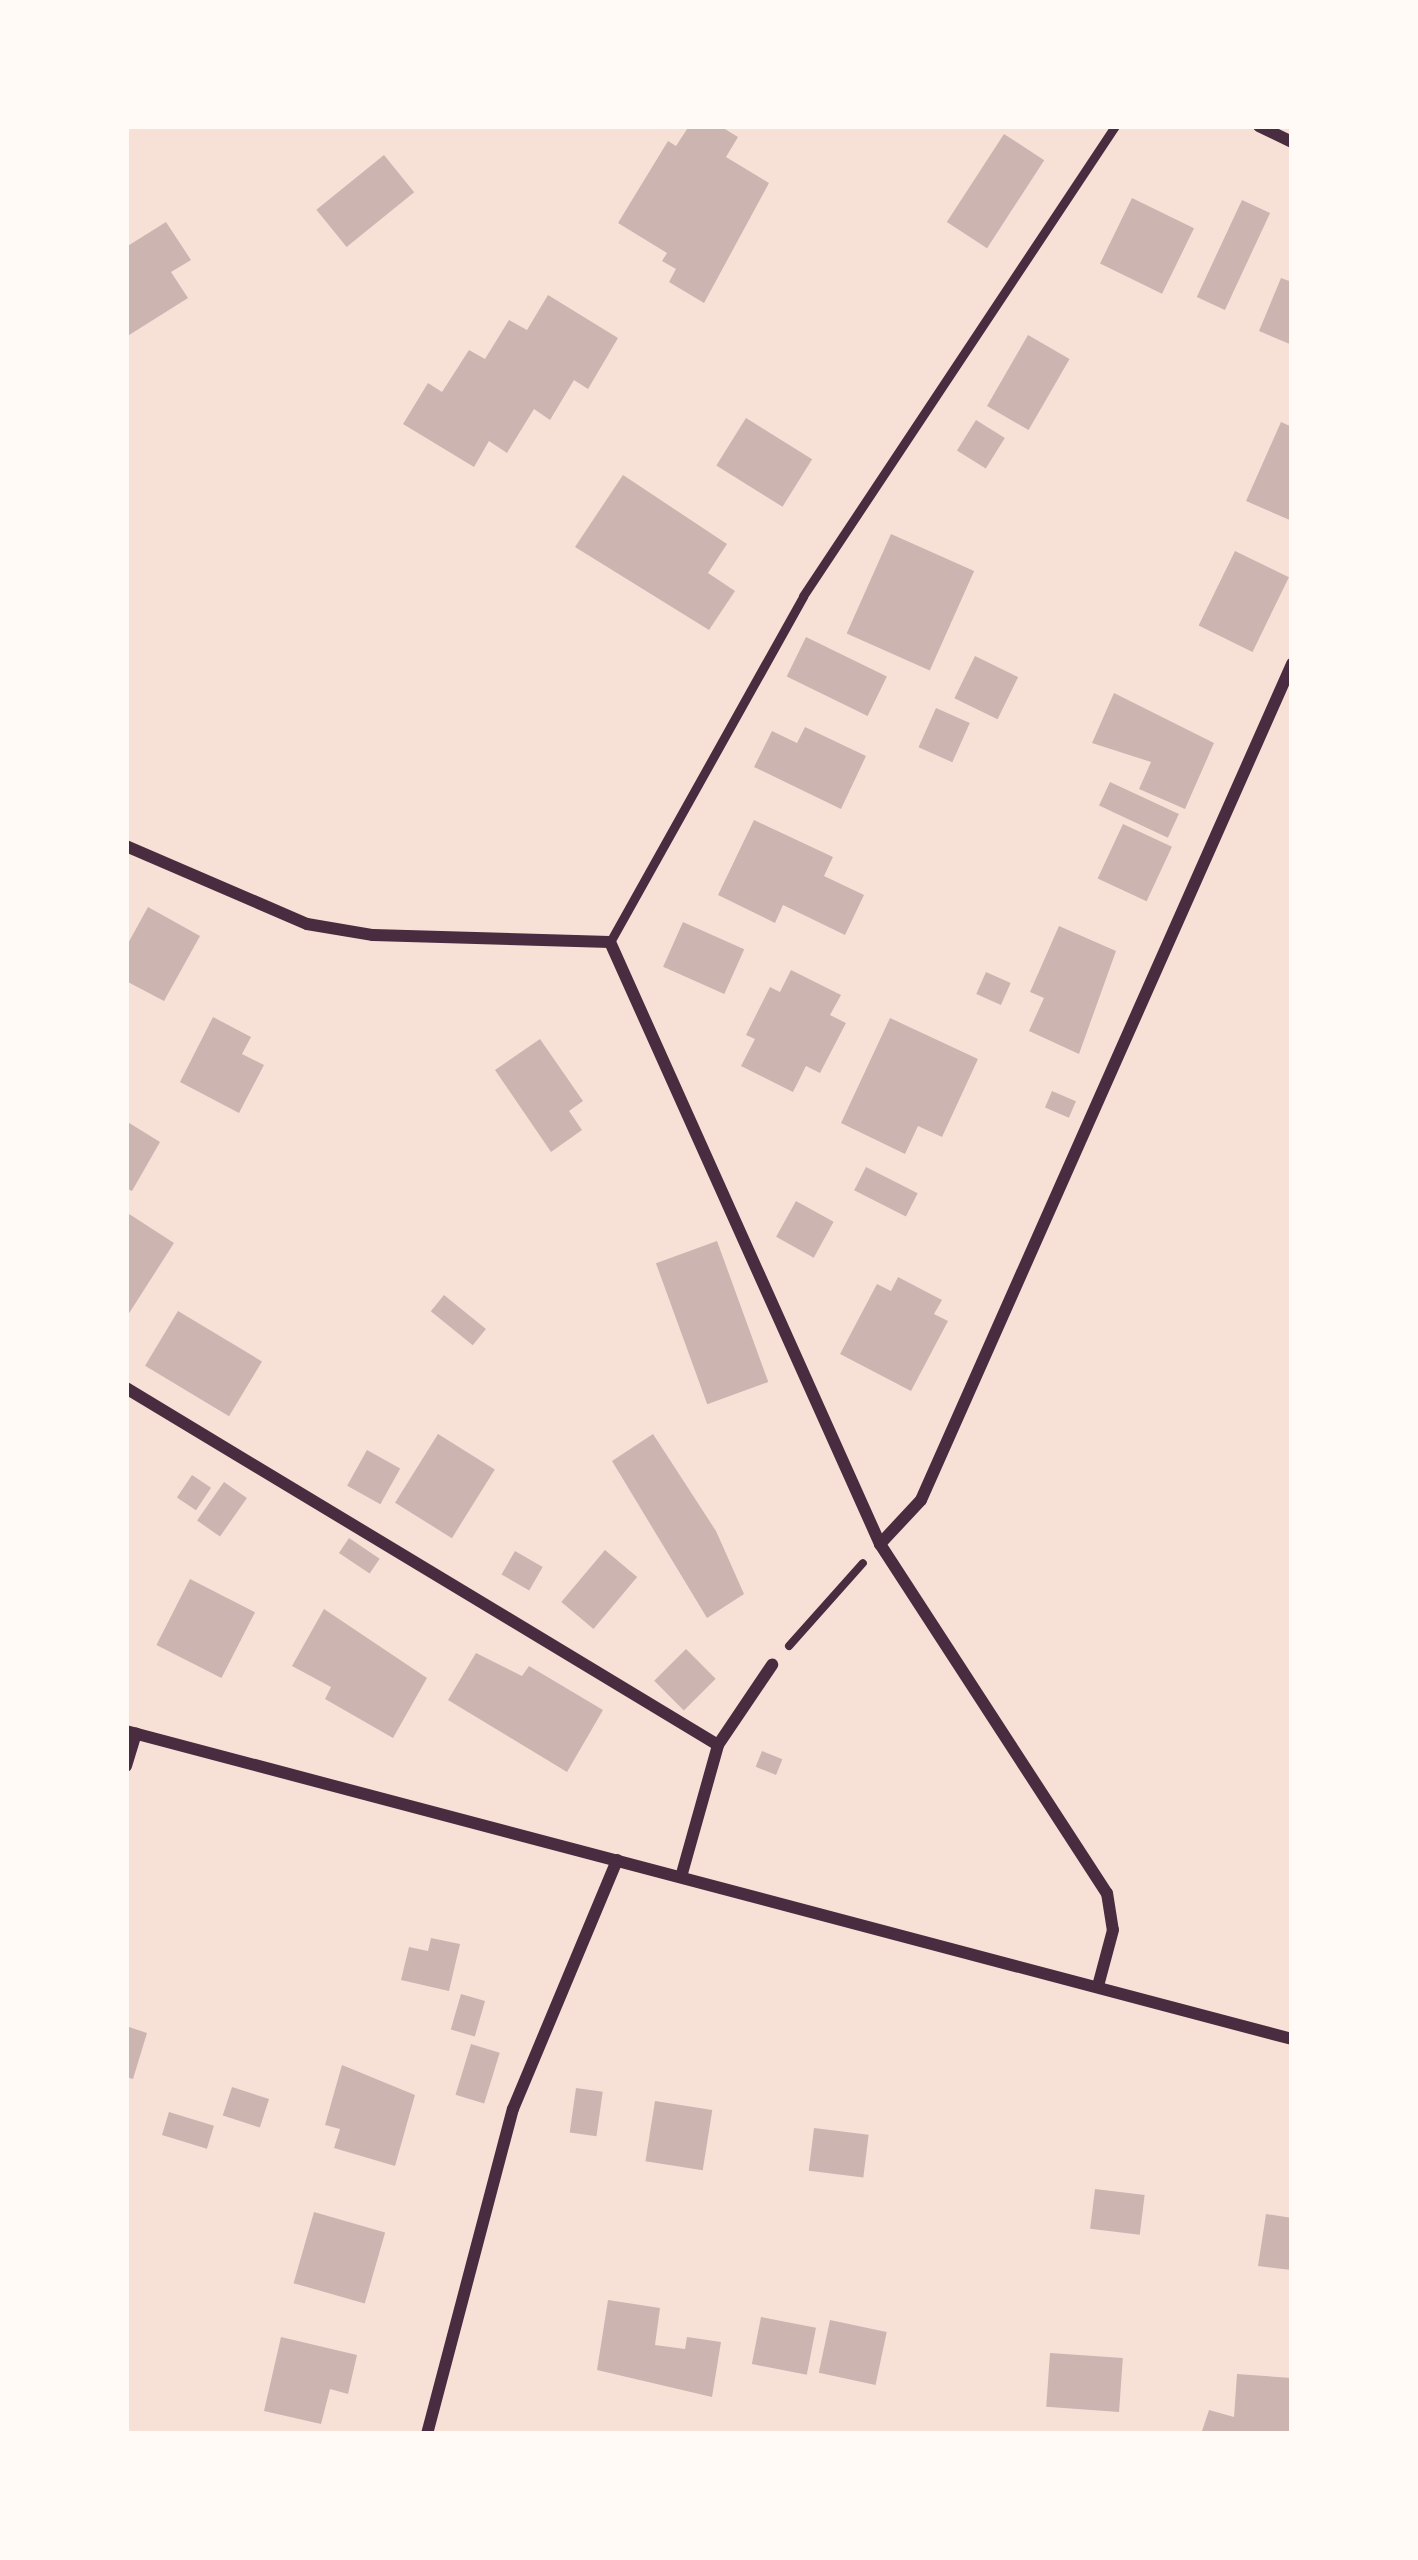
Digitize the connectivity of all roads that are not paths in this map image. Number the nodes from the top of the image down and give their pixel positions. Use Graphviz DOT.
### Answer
graph roads {
  1 [pos="1115,126"];
  2 [pos="1259,126"];
  3 [pos="1292,142"];
  4 [pos="1292,664"];
  5 [pos="126,846"];
  6 [pos="610,942"];
  7 [pos="126,1388"];
  8 [pos="880,1544"];
  9 [pos="772,1665"];
  10 [pos="131,1732"];
  11 [pos="718,1745"];
  12 [pos="126,1766"];
  13 [pos="617,1860"];
  14 [pos="681,1877"];
  15 [pos="1099,1986"];
  16 [pos="1292,2039"];
  17 [pos="427,2434"];
  1 -- 6 [label="lane"];
  2 -- 3 [label="street"];
  4 -- 8 [label="street"];
  5 -- 6 [label="street"];
  6 -- 8 [label="street"];
  7 -- 11 [label="street"];
  8 -- 15 [label="street"];
  9 -- 11 [label="street"];
  10 -- 12 [label="street"];
  10 -- 13 [label="street"];
  11 -- 14 [label="street"];
  13 -- 14 [label="street"];
  13 -- 17 [label="street"];
  14 -- 15 [label="street"];
  15 -- 16 [label="street"];
}
